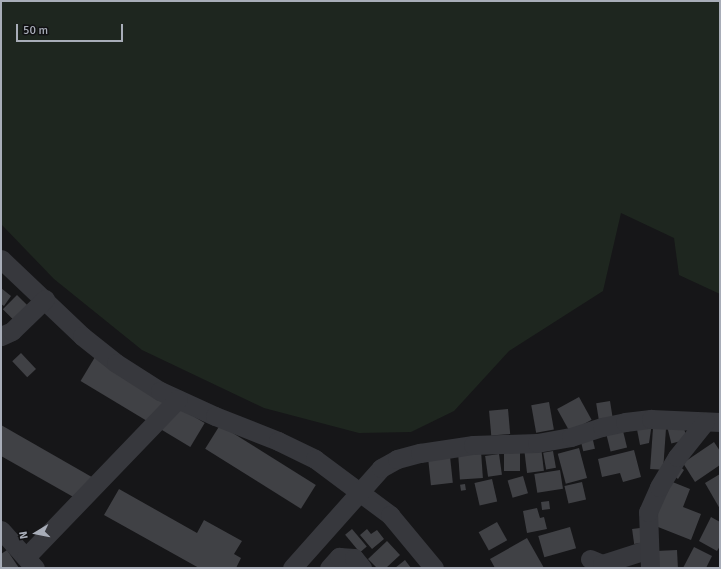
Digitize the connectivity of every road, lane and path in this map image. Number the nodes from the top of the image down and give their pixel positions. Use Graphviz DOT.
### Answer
graph roads {
  1 [pos="1,259"];
  2 [pos="45,299"];
  3 [pos="1,336"];
  4 [pos="178,399"];
  5 [pos="712,422"];
  6 [pos="359,491"];
  7 [pos="1,530"];
  8 [pos="649,549"];
  9 [pos="590,558"];
  10 [pos="31,563"];
  11 [pos="292,568"];
  12 [pos="329,568"];
  13 [pos="362,568"];
  14 [pos="434,568"];
  15 [pos="650,568"];
  1 -- 2 [label="street"];
  2 -- 3 [label="street"];
  2 -- 4 [label="street"];
  4 -- 6 [label="street"];
  4 -- 10 [label="street"];
  5 -- 6 [label="street"];
  5 -- 8 [label="street"];
  6 -- 11 [label="street"];
  6 -- 14 [label="street"];
  7 -- 10 [label="street"];
  8 -- 9 [label="street"];
  8 -- 15 [label="street"];
  12 -- 13 [label="street"];
}
